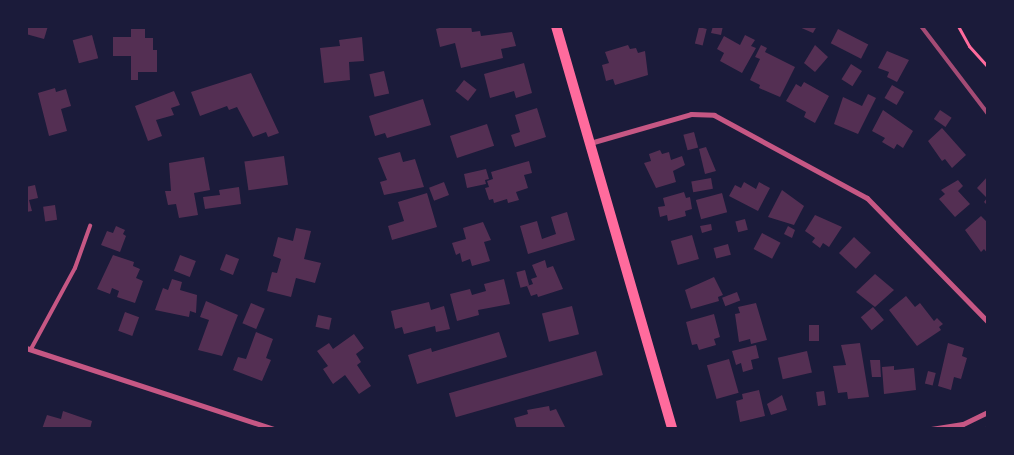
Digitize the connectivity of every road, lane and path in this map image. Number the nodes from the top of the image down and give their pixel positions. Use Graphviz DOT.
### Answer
graph roads {
  1 [pos="556,26"];
  2 [pos="958,26"];
  3 [pos="988,67"];
  4 [pos="590,143"];
  5 [pos="90,226"];
  6 [pos="988,286"];
  7 [pos="988,300"];
  8 [pos="988,322"];
  9 [pos="28,348"];
  10 [pos="988,412"];
  11 [pos="988,427"];
  12 [pos="274,429"];
  13 [pos="672,429"];
  14 [pos="931,429"];
  15 [pos="983,429"];
  1 -- 4 [label="main road"];
  2 -- 3 [label="path"];
  4 -- 8 [label="street"];
  4 -- 13 [label="main road"];
  5 -- 9 [label="lane"];
  6 -- 7 [label="path"];
  9 -- 12 [label="street"];
  10 -- 14 [label="street"];
  11 -- 15 [label="path"];
}
